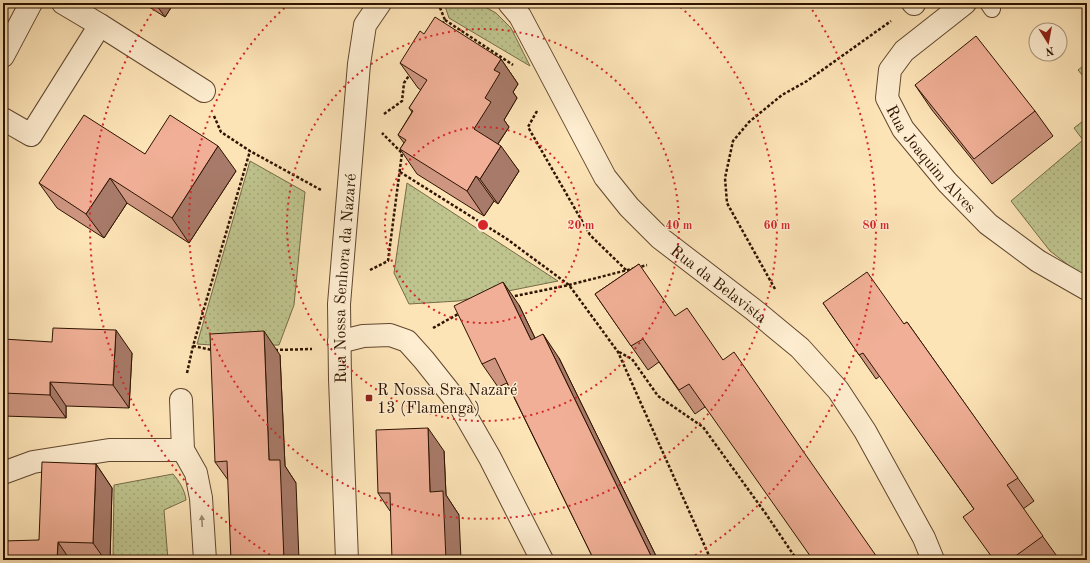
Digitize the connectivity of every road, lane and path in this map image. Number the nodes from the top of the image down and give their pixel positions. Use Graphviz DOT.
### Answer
graph roads {
  1 [pos="31,3"];
  2 [pos="63,3"];
  3 [pos="380,3"];
  4 [pos="438,3"];
  5 [pos="509,3"];
  6 [pos="965,3"];
  7 [pos="914,4"];
  8 [pos="445,20"];
  9 [pos="100,25"];
  10 [pos="441,26"];
  11 [pos="3,56"];
  12 [pos="518,68"];
  13 [pos="412,70"];
  14 [pos="204,91"];
  15 [pos="540,106"];
  16 [pos="3,119"];
  17 [pos="384,120"];
  18 [pos="383,126"];
  19 [pos="250,151"];
  20 [pos="400,172"];
  21 [pos="347,204"];
  22 [pos="682,255"];
  23 [pos="626,270"];
  24 [pos="341,281"];
  25 [pos="569,285"];
  26 [pos="1087,289"];
  27 [pos="777,293"];
  28 [pos="509,297"];
  29 [pos="466,310"];
  30 [pos="339,342"];
  31 [pos="407,342"];
  32 [pos="213,350"];
  33 [pos="273,350"];
  34 [pos="281,350"];
  35 [pos="618,352"];
  36 [pos="181,400"];
  37 [pos="183,450"];
  38 [pos="3,473"];
  39 [pos="204,560"];
  40 [pos="347,560"];
  41 [pos="542,560"];
  42 [pos="711,560"];
  43 [pos="797,560"];
  44 [pos="933,560"];
  1 -- 11 [label="street"];
  2 -- 9 [label="street"];
  3 -- 21 [label="street, Rua Nossa Senhora da Nazaré"];
  4 -- 8 [label="path"];
  5 -- 22 [label="street, Rua da Belavista"];
  6 -- 26 [label="street, Rua Joaquim Alves"];
  7 -- 27 [label="path"];
  8 -- 10 [label="path"];
  8 -- 12 [label="path"];
  9 -- 14 [label="street"];
  9 -- 16 [label="street"];
  13 -- 17 [label="path"];
  14 -- 19 [label="path"];
  15 -- 23 [label="path"];
  18 -- 20 [label="path"];
  19 -- 21 [label="path"];
  19 -- 32 [label="path"];
  20 -- 24 [label="path"];
  20 -- 25 [label="path"];
  21 -- 24 [label="street, Rua Nossa Senhora da Nazaré"];
  22 -- 23 [label="path"];
  22 -- 44 [label="street, Rua da Belavista"];
  23 -- 25 [label="path"];
  24 -- 30 [label="street, Rua Nossa Senhora da Nazaré"];
  25 -- 28 [label="path"];
  25 -- 35 [label="path"];
  29 -- 31 [label="path"];
  30 -- 31 [label="street"];
  30 -- 40 [label="street, Rua Nossa Senhora da Nazaré"];
  31 -- 41 [label="street"];
  33 -- 34 [label="path"];
  35 -- 42 [label="path"];
  35 -- 43 [label="path"];
  36 -- 37 [label="street"];
  37 -- 38 [label="street"];
  39 -- 37 [label="street, one-way"];
}
